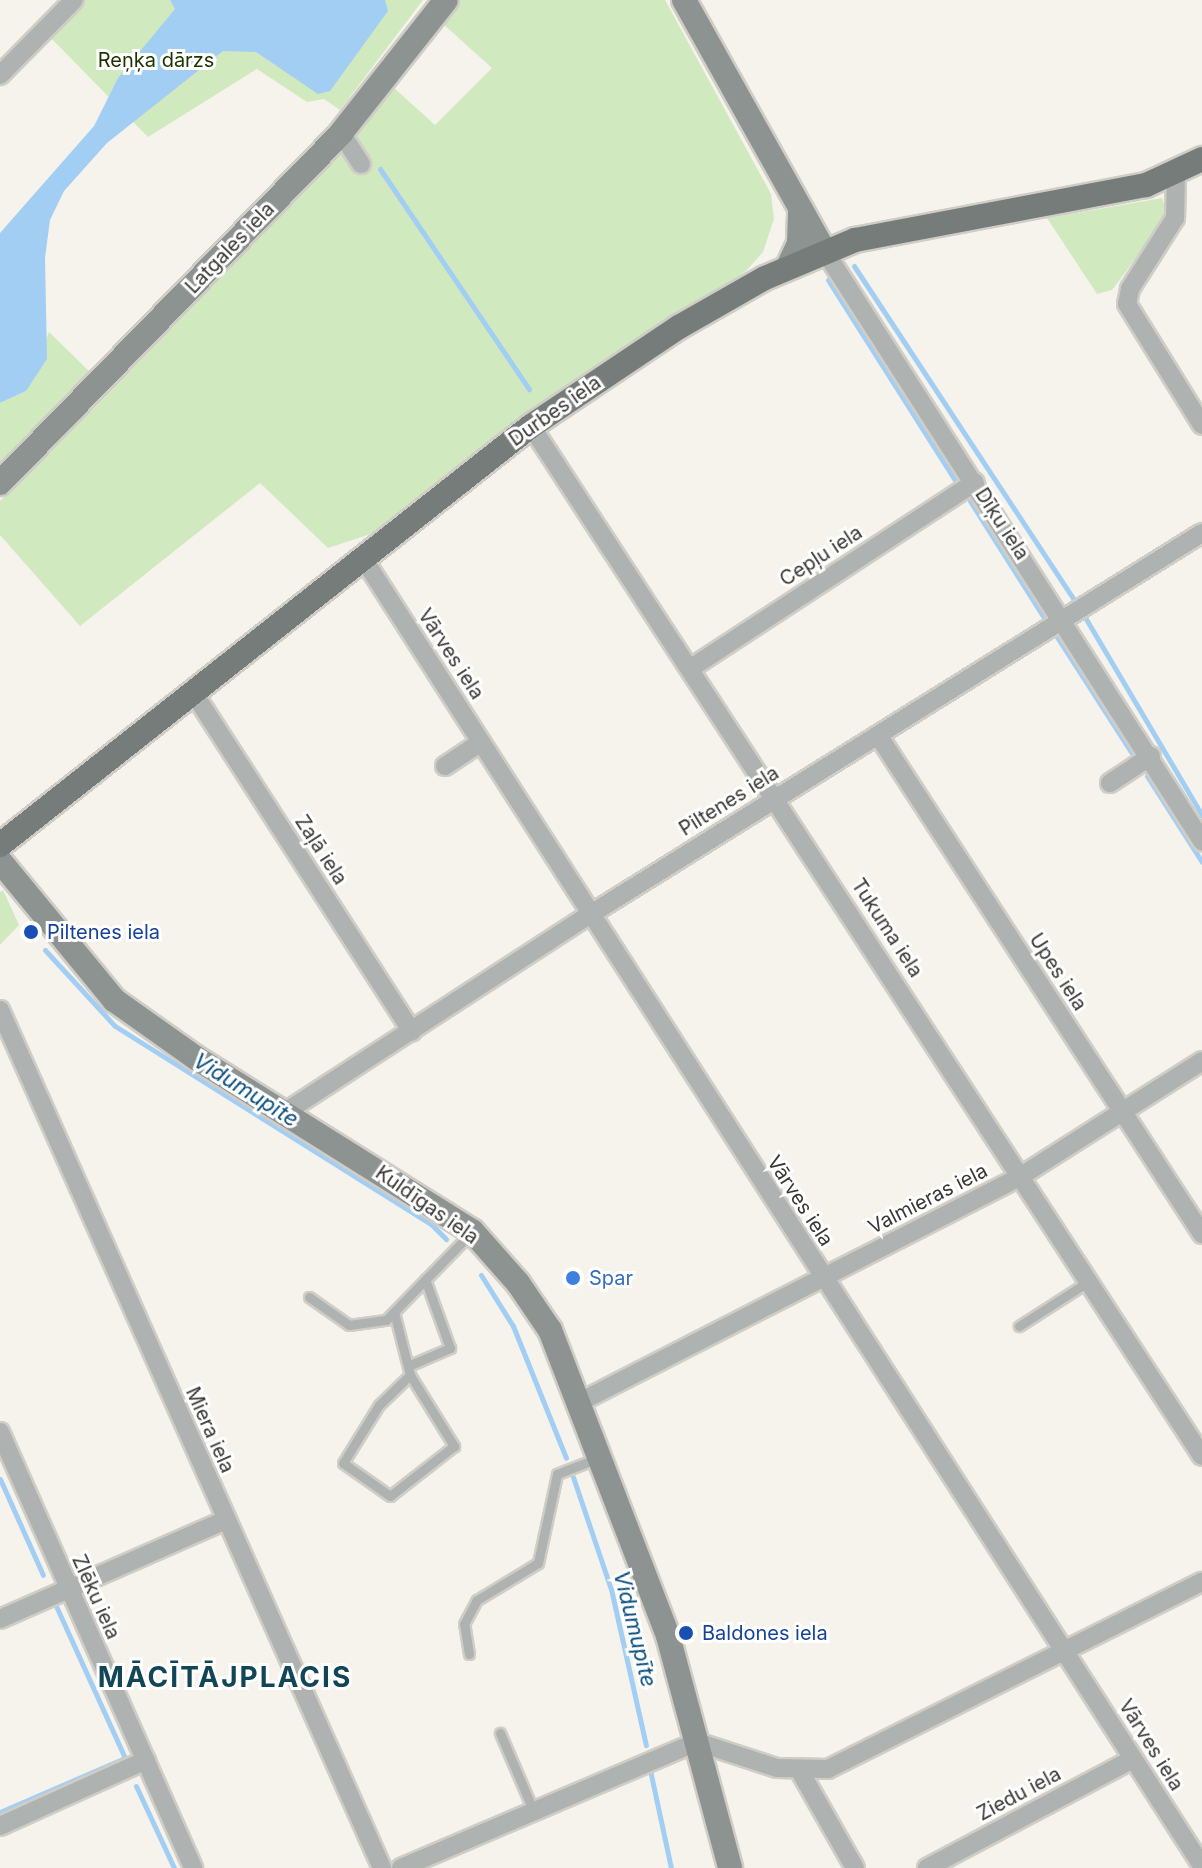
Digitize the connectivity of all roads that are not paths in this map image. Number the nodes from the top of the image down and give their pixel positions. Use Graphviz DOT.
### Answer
graph roads {
  1 [pos="74,0"];
  2 [pos="446,0"];
  3 [pos="684,0"];
  4 [pos="0,75"];
  5 [pos="341,133"];
  6 [pos="1202,159"];
  7 [pos="361,164"];
  8 [pos="1176,175"];
  9 [pos="800,208"];
  10 [pos="824,250"];
  11 [pos="788,267"];
  12 [pos="1202,425"];
  13 [pos="531,426"];
  14 [pos="975,482"];
  15 [pos="0,483"];
  16 [pos="1202,533"];
  17 [pos="363,558"];
  18 [pos="1063,618"];
  19 [pos="691,668"];
  20 [pos="193,692"];
  21 [pos="878,735"];
  22 [pos="481,742"];
  23 [pos="1151,756"];
  24 [pos="445,766"];
  25 [pos="1110,783"];
  26 [pos="776,798"];
  27 [pos="1202,841"];
  28 [pos="0,845"];
  29 [pos="0,861"];
  30 [pos="591,914"];
  31 [pos="0,1010"];
  32 [pos="412,1032"];
  33 [pos="1202,1061"];
  34 [pos="1123,1111"];
  35 [pos="284,1113"];
  36 [pos="1021,1176"];
  37 [pos="472,1231"];
  38 [pos="1202,1234"];
  39 [pos="823,1278"];
  40 [pos="425,1279"];
  41 [pos="1089,1281"];
  42 [pos="309,1297"];
  43 [pos="394,1312"];
  44 [pos="1019,1326"];
  45 [pos="409,1370"];
  46 [pos="580,1402"];
  47 [pos="0,1432"];
  48 [pos="601,1456"];
  49 [pos="1202,1456"];
  50 [pos="226,1520"];
  51 [pos="1202,1582"];
  52 [pos="69,1593"];
  53 [pos="0,1619"];
  54 [pos="1065,1650"];
  55 [pos="469,1654"];
  56 [pos="500,1733"];
  57 [pos="697,1742"];
  58 [pos="1133,1759"];
  59 [pos="146,1760"];
  60 [pos="801,1773"];
  61 [pos="533,1810"];
  62 [pos="0,1826"];
  63 [pos="1202,1866"];
  64 [pos="193,1868"];
  65 [pos="382,1868"];
  66 [pos="401,1868"];
  67 [pos="730,1868"];
  68 [pos="855,1868"];
  69 [pos="927,1868"];
  1 -- 4 [label="street"];
  2 -- 5 [label="street, Latgales iela"];
  3 -- 9 [label="street, Dīķu iela"];
  5 -- 7 [label="street"];
  5 -- 15 [label="street, Latgales iela"];
  6 -- 8 [label="main road, Durbes iela"];
  8 -- 10 [label="main road, Durbes iela"];
  8 -- 12 [label="street"];
  9 -- 10 [label="street, Dīķu iela"];
  9 -- 11 [label="street"];
  10 -- 11 [label="main road, Durbes iela"];
  10 -- 14 [label="street, Dīķu iela"];
  11 -- 13 [label="main road, Durbes iela"];
  13 -- 17 [label="main road, Durbes iela"];
  13 -- 19 [label="street, Tukuma iela"];
  14 -- 18 [label="street, Dīķu iela"];
  14 -- 19 [label="street, Cepļu iela"];
  16 -- 18 [label="street, Piltenes iela"];
  17 -- 20 [label="main road, Durbes iela"];
  17 -- 22 [label="street, Vārves iela"];
  18 -- 21 [label="street, Piltenes iela"];
  18 -- 23 [label="street, Dīķu iela"];
  19 -- 26 [label="street, Tukuma iela"];
  20 -- 28 [label="main road, Durbes iela"];
  20 -- 32 [label="street, Zaļā iela"];
  21 -- 26 [label="street, Piltenes iela"];
  21 -- 34 [label="street, Upes iela"];
  22 -- 24 [label="street"];
  22 -- 30 [label="street, Vārves iela"];
  23 -- 25 [label="street"];
  23 -- 27 [label="street, Dīķu iela"];
  26 -- 30 [label="street, Piltenes iela"];
  26 -- 36 [label="street, Tukuma iela"];
  29 -- 35 [label="street, Kuldīgas iela"];
  30 -- 32 [label="street, Piltenes iela"];
  30 -- 39 [label="street, Vārves iela"];
  31 -- 50 [label="street, Miera iela"];
  32 -- 35 [label="street, Piltenes iela"];
  33 -- 34 [label="street, Valmieras iela"];
  34 -- 36 [label="street, Valmieras iela"];
  34 -- 38 [label="street, Upes iela"];
  35 -- 37 [label="street, Kuldīgas iela"];
  36 -- 39 [label="street, Valmieras iela"];
  36 -- 41 [label="street, Tukuma iela"];
  37 -- 40 [label="lane"];
  37 -- 46 [label="street, Kuldīgas iela"];
  39 -- 46 [label="street, Valmieras iela"];
  39 -- 54 [label="street, Vārves iela"];
  40 -- 43 [label="lane"];
  40 -- 45 [label="lane"];
  41 -- 44 [label="lane"];
  41 -- 49 [label="street, Tukuma iela"];
  42 -- 43 [label="lane"];
  43 -- 45 [label="lane"];
  45 -- 45 [label="lane"];
  46 -- 48 [label="street, Kuldīgas iela"];
  47 -- 52 [label="street, Zlēku iela"];
  48 -- 55 [label="lane"];
  48 -- 57 [label="street, Kuldīgas iela"];
  50 -- 52 [label="street"];
  50 -- 65 [label="street, Miera iela"];
  51 -- 54 [label="street"];
  52 -- 53 [label="street"];
  52 -- 59 [label="street, Zlēku iela"];
  54 -- 58 [label="street, Vārves iela"];
  54 -- 60 [label="street"];
  56 -- 61 [label="lane"];
  57 -- 60 [label="street"];
  57 -- 61 [label="street"];
  57 -- 67 [label="street, Kuldīgas iela"];
  58 -- 63 [label="street, Vārves iela"];
  58 -- 69 [label="street, Ziedu iela"];
  59 -- 62 [label="street"];
  59 -- 64 [label="street, Zlēku iela"];
  60 -- 68 [label="street"];
  61 -- 66 [label="street"];
}
